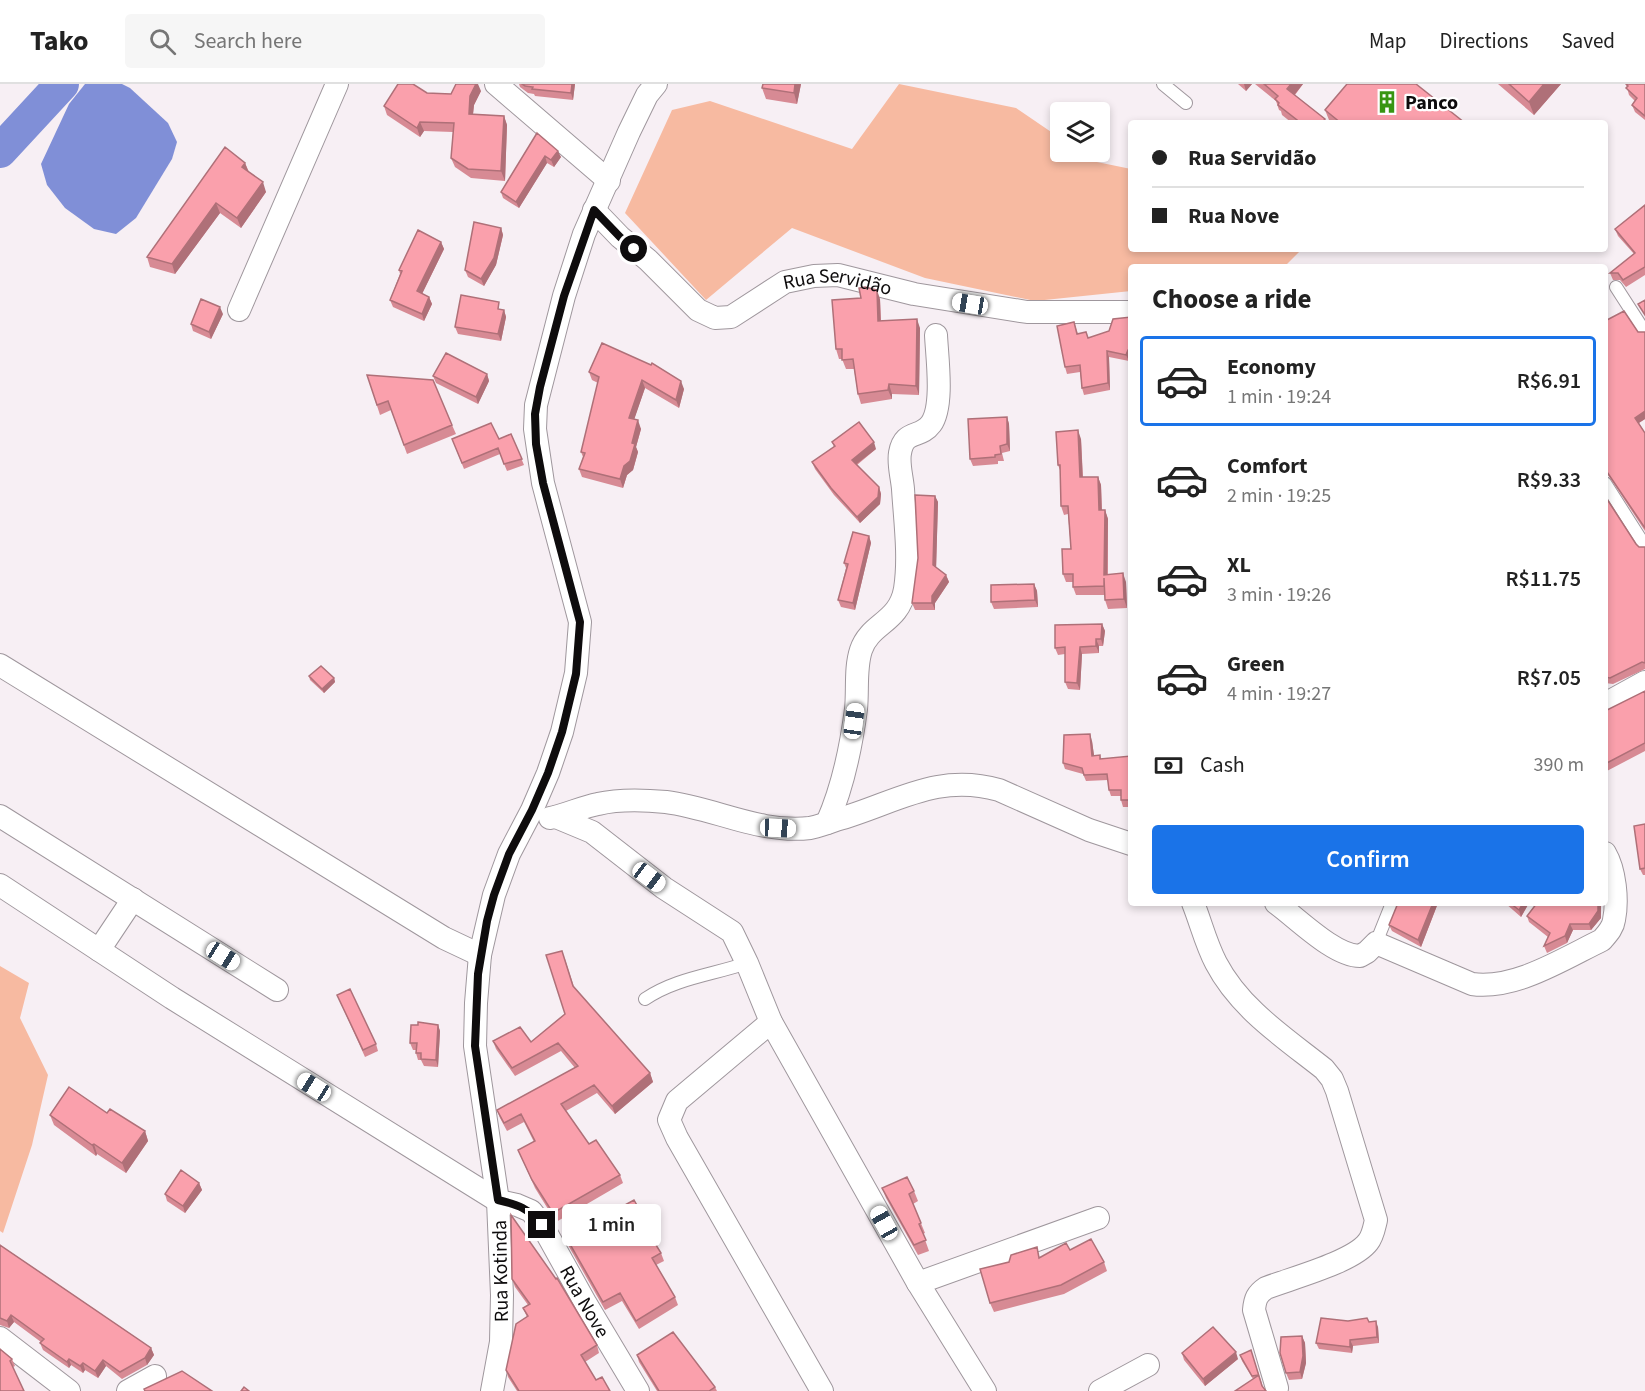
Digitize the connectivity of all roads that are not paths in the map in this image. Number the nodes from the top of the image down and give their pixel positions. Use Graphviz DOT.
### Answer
graph roads {
  1 [pos="337,84"];
  2 [pos="496,84"];
  3 [pos="656,84"];
  4 [pos="1162,84"];
  5 [pos="1186,104"];
  6 [pos="609,181"];
  7 [pos="594,210"];
  8 [pos="1616,287"];
  9 [pos="239,310"];
  10 [pos="1128,312"];
  11 [pos="1645,332"];
  12 [pos="936,334"];
  13 [pos="1608,488"];
  14 [pos="1645,546"];
  15 [pos="0,665"];
  16 [pos="1645,682"];
  17 [pos="1608,702"];
  18 [pos="0,816"];
  19 [pos="556,817"];
  20 [pos="827,823"];
  21 [pos="525,824"];
  22 [pos="1128,843"];
  23 [pos="1608,858"];
  24 [pos="0,885"];
  25 [pos="133,899"];
  26 [pos="1193,906"];
  27 [pos="1280,906"];
  28 [pos="1391,906"];
  29 [pos="1376,943"];
  30 [pos="99,950"];
  31 [pos="480,955"];
  32 [pos="747,963"];
  33 [pos="277,990"];
  34 [pos="645,999"];
  35 [pos="771,1022"];
  36 [pos="498,1200"];
  37 [pos="1098,1218"];
  38 [pos="918,1283"];
  39 [pos="0,1338"];
  40 [pos="1148,1365"];
  41 [pos="155,1376"];
  42 [pos="1277,1388"];
  43 [pos="69,1391"];
  44 [pos="128,1391"];
  45 [pos="492,1391"];
  46 [pos="638,1391"];
  47 [pos="822,1391"];
  48 [pos="985,1391"];
  49 [pos="1100,1391"];
  1 -- 9 [label="street"];
  2 -- 6 [label="street"];
  3 -- 6 [label="street, Rua Kotinda"];
  4 -- 5 [label="lane"];
  6 -- 7 [label="street, Rua Kotinda"];
  7 -- 10 [label="street, Rua Servidão"];
  7 -- 21 [label="street, Rua Kotinda"];
  8 -- 11 [label="lane"];
  12 -- 20 [label="street"];
  13 -- 14 [label="lane"];
  15 -- 31 [label="street"];
  16 -- 17 [label="street"];
  18 -- 25 [label="street"];
  19 -- 20 [label="street"];
  19 -- 21 [label="street"];
  19 -- 32 [label="street"];
  20 -- 22 [label="street"];
  21 -- 31 [label="street, Rua Kotinda"];
  23 -- 29 [label="street"];
  24 -- 30 [label="street, Rua Nove"];
  25 -- 30 [label="street"];
  25 -- 33 [label="street"];
  26 -- 42 [label="street"];
  27 -- 29 [label="street"];
  28 -- 29 [label="lane"];
  30 -- 36 [label="street, Rua Nove"];
  31 -- 36 [label="street, Rua Kotinda"];
  32 -- 34 [label="lane"];
  32 -- 35 [label="street"];
  35 -- 38 [label="street"];
  35 -- 47 [label="street"];
  36 -- 45 [label="street, Rua Kotinda"];
  36 -- 46 [label="street, Rua Nove"];
  37 -- 38 [label="street"];
  38 -- 48 [label="street"];
  39 -- 43 [label="street"];
  40 -- 49 [label="street"];
  41 -- 44 [label="street"];
}
